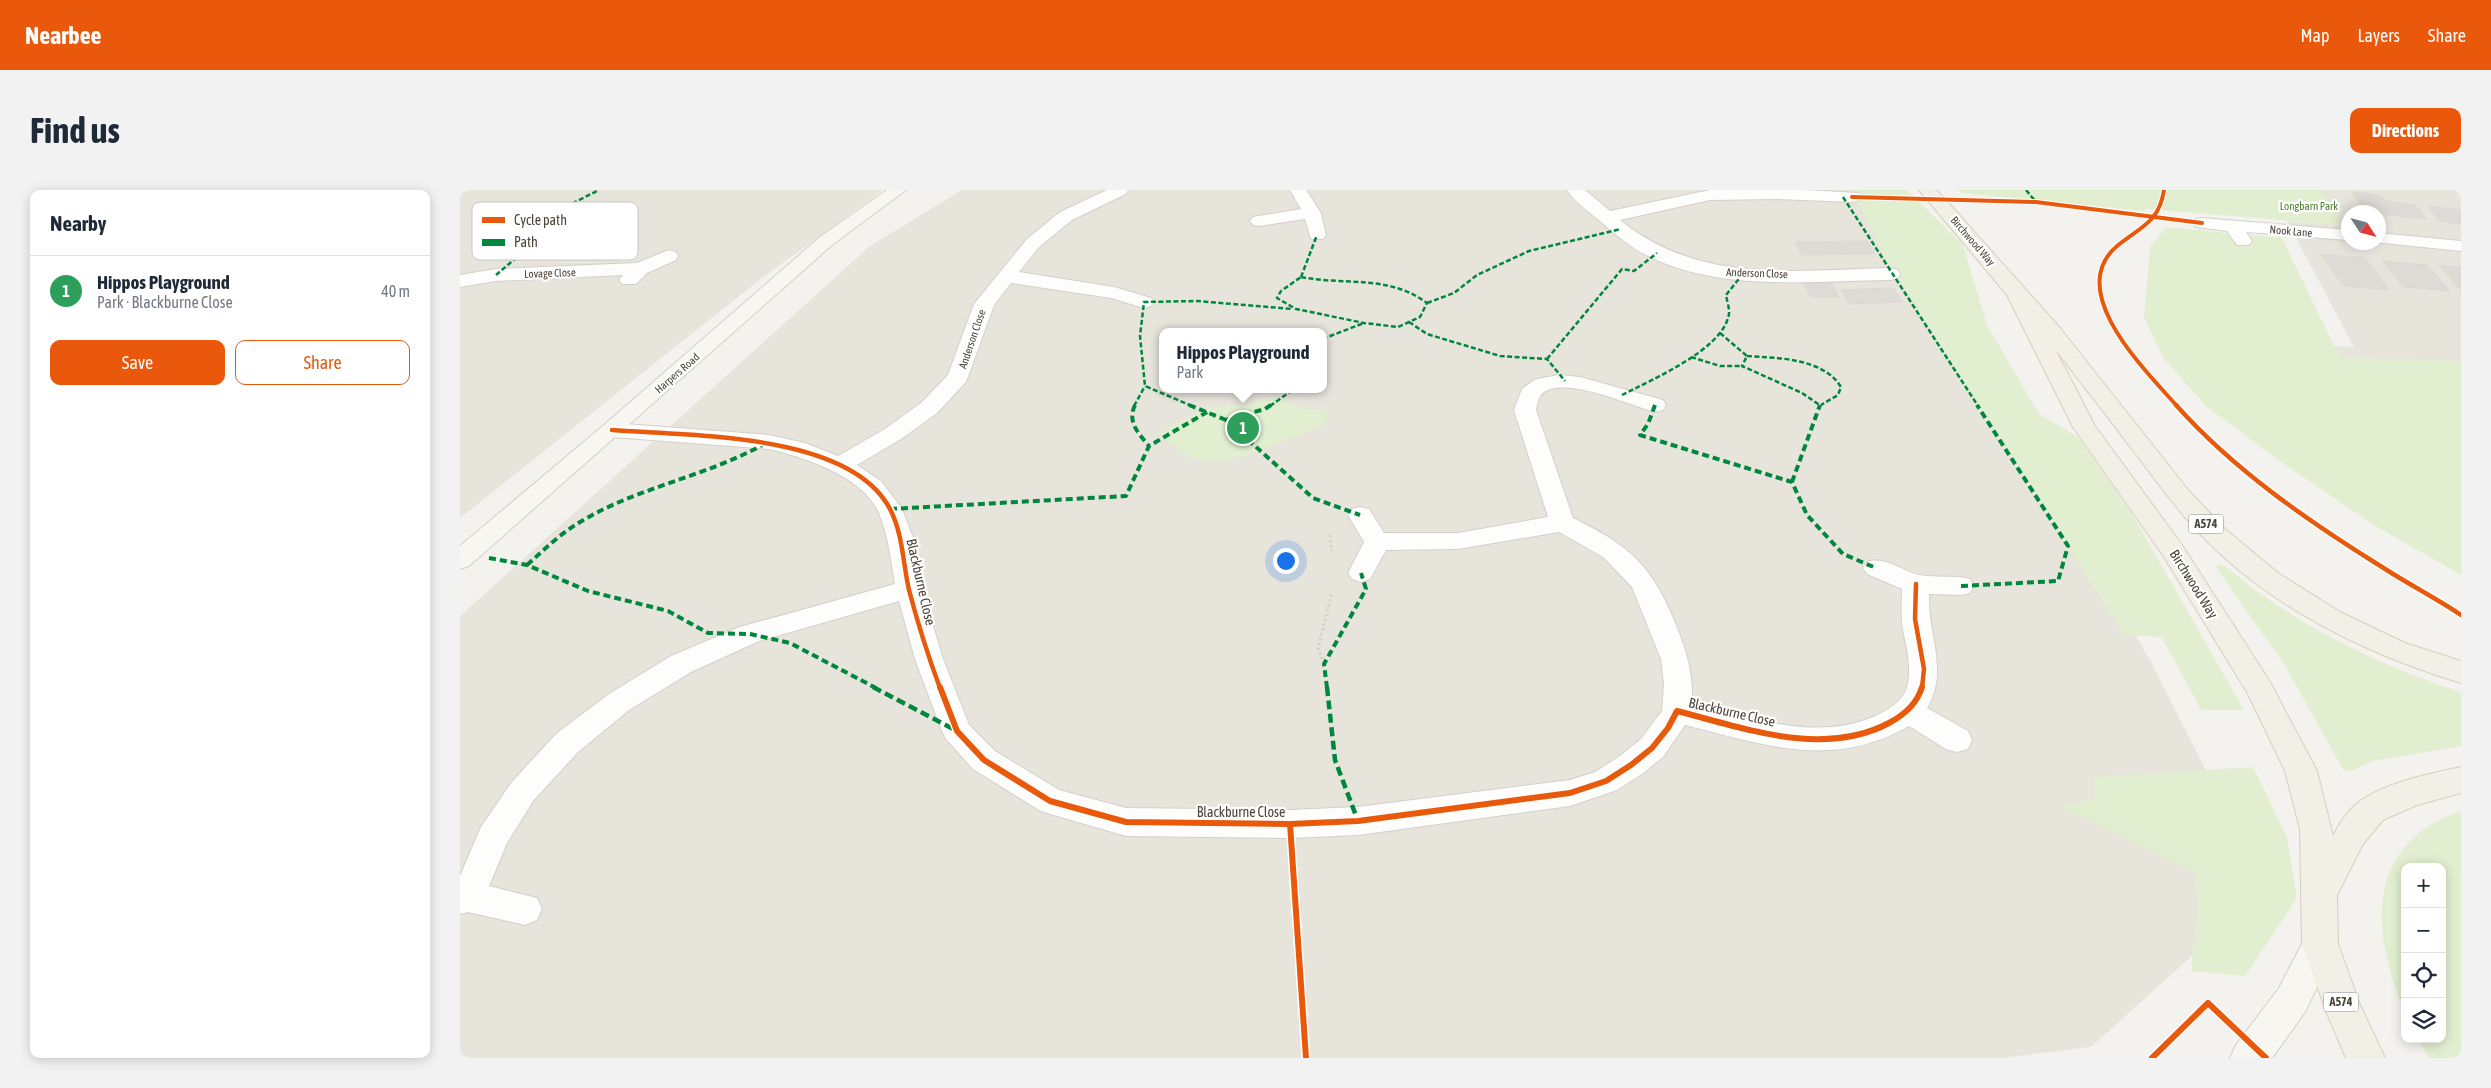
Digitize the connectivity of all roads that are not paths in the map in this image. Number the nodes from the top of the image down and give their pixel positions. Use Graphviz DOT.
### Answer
graph roads {
  1 [pos="898,190"];
  2 [pos="1120,190"];
  3 [pos="1298,190"];
  4 [pos="1575,190"];
  5 [pos="1927,190"];
  6 [pos="1708,193"];
  7 [pos="1852,197"];
  8 [pos="1312,214"];
  9 [pos="1608,217"];
  10 [pos="1259,221"];
  11 [pos="2202,223"];
  12 [pos="2233,226"];
  13 [pos="2341,234"];
  14 [pos="1317,235"];
  15 [pos="2386,239"];
  16 [pos="2243,242"];
  17 [pos="2461,246"];
  18 [pos="669,256"];
  19 [pos="1891,274"];
  20 [pos="1005,276"];
  21 [pos="460,281"];
  22 [pos="2016,293"];
  23 [pos="1144,302"];
  24 [pos="1655,405"];
  25 [pos="612,430"];
  26 [pos="840,465"];
  27 [pos="1360,515"];
  28 [pos="1562,523"];
  29 [pos="1376,542"];
  30 [pos="460,560"];
  31 [pos="1876,568"];
  32 [pos="1361,573"];
  33 [pos="1916,584"];
  34 [pos="1961,586"];
  35 [pos="909,589"];
  36 [pos="2461,672"];
  37 [pos="1677,711"];
  38 [pos="1908,711"];
  39 [pos="1957,740"];
  40 [pos="2461,780"];
  41 [pos="2320,895"];
  42 [pos="464,898"];
  43 [pos="525,909"];
  44 [pos="2320,944"];
  45 [pos="2249,1058"];
  46 [pos="2366,1058"];
  1 -- 25 [label="street, Harpers Road"];
  2 -- 20 [label="street, Anderson Close"];
  3 -- 8 [label="street"];
  4 -- 9 [label="street, Anderson Close"];
  5 -- 22 [label="main road, Birchwood Way / A574"];
  6 -- 7 [label="street"];
  6 -- 9 [label="street"];
  8 -- 10 [label="street"];
  8 -- 14 [label="street"];
  9 -- 19 [label="street, Anderson Close"];
  11 -- 12 [label="street, Nook Lane"];
  12 -- 13 [label="street, Nook Lane"];
  12 -- 16 [label="street"];
  15 -- 17 [label="street"];
  18 -- 21 [label="street, Lovage Close"];
  20 -- 23 [label="street"];
  20 -- 26 [label="street, Anderson Close"];
  22 -- 36 [label="main road, Birchwood Way / A574"];
  22 -- 41 [label="main road, Birchwood Way / A574"];
  24 -- 28 [label="street"];
  25 -- 26 [label="street, Blackburne Close"];
  25 -- 30 [label="street, Harpers Road"];
  26 -- 35 [label="street, Blackburne Close"];
  27 -- 29 [label="street"];
  28 -- 29 [label="street"];
  28 -- 37 [label="street, Blackburne Close"];
  29 -- 32 [label="street"];
  31 -- 33 [label="street"];
  33 -- 34 [label="street"];
  33 -- 38 [label="street, Blackburne Close"];
  35 -- 37 [label="street, Blackburne Close"];
  35 -- 42 [label="street, Blackburne Close"];
  37 -- 38 [label="street, Blackburne Close"];
  38 -- 39 [label="street"];
  40 -- 41 [label="main road, A574"];
  41 -- 44 [label="main road, A574"];
  42 -- 43 [label="street, Blackburne Close"];
  44 -- 45 [label="street"];
  44 -- 46 [label="main road, A574"];
}
